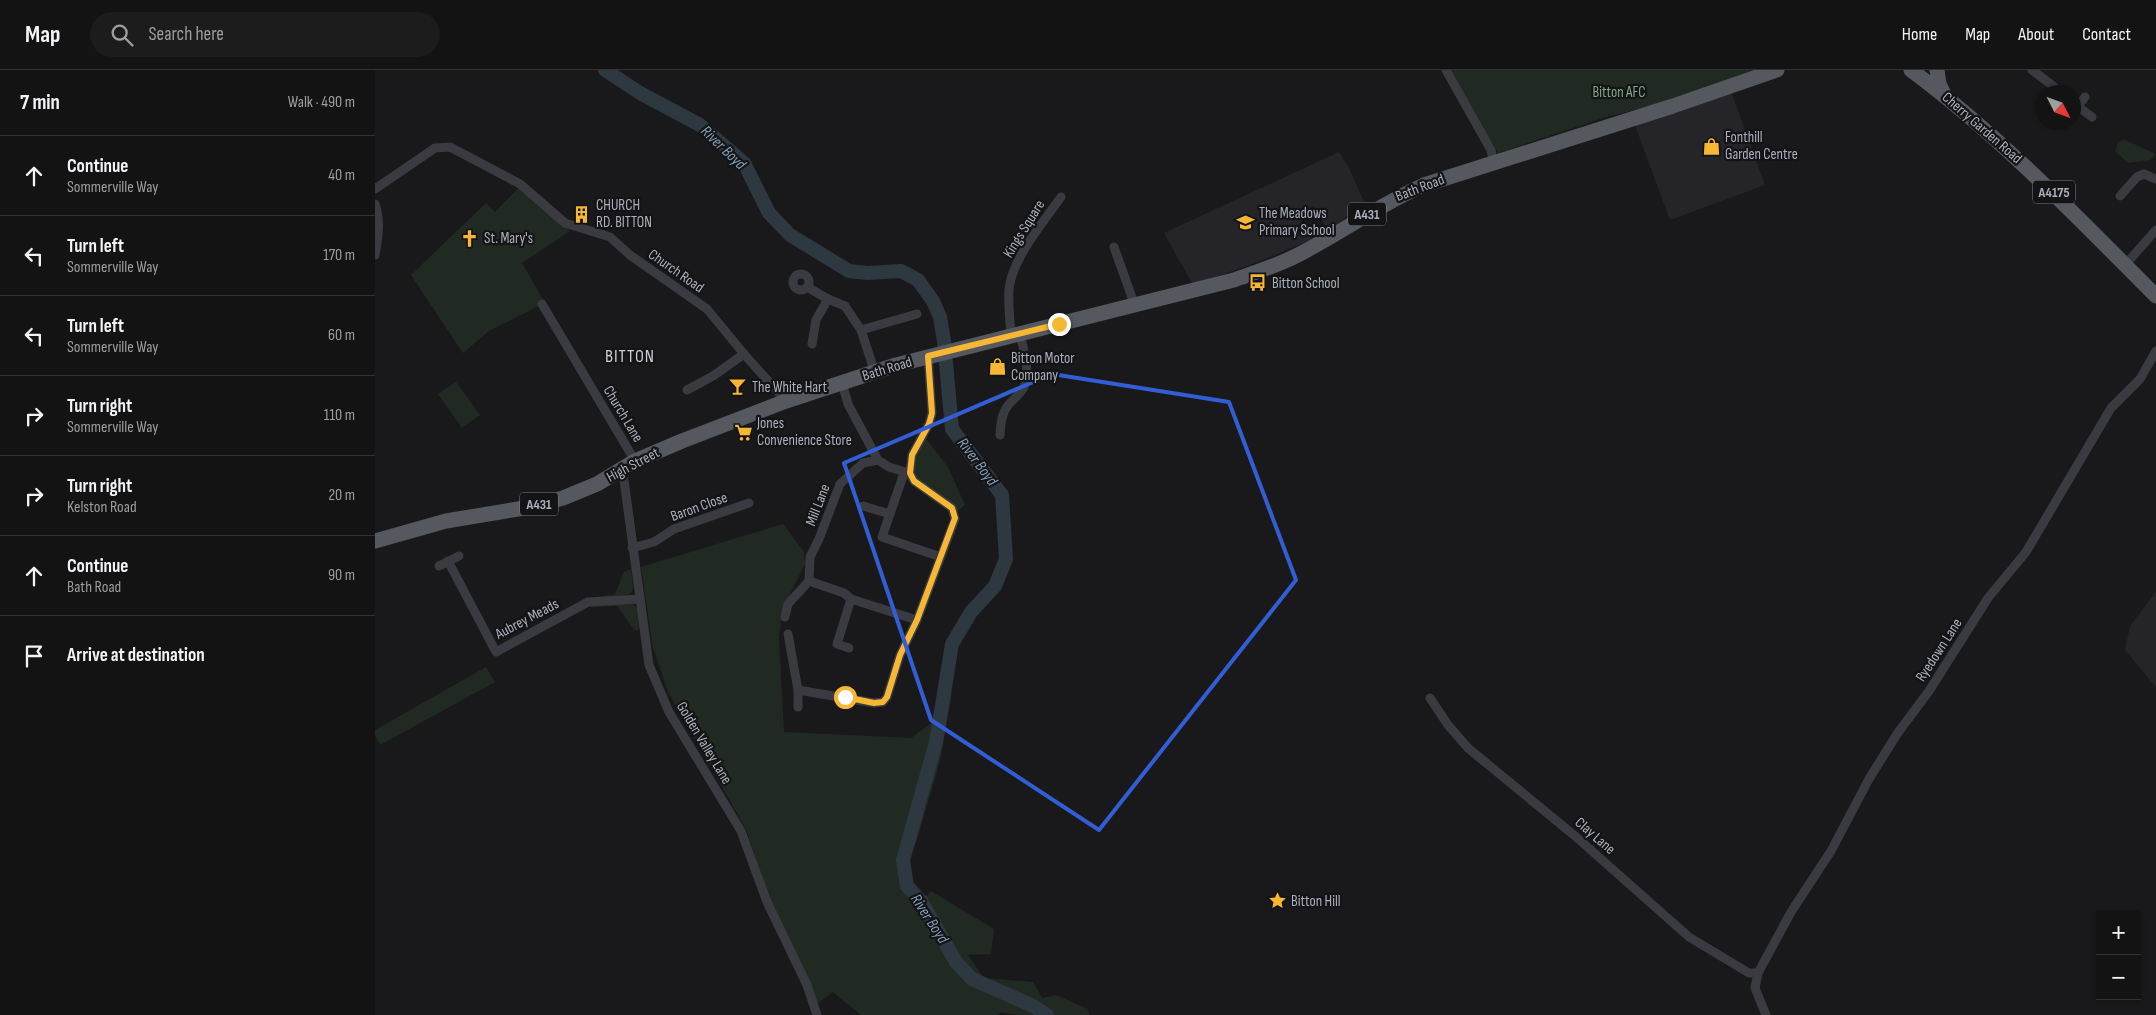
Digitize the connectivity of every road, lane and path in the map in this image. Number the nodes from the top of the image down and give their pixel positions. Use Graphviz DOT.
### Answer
graph roads {
  1 [pos="1446,70"];
  2 [pos="1777,70"];
  3 [pos="1911,70"];
  4 [pos="1937,70"];
  5 [pos="2032,70"];
  6 [pos="2052,85"];
  7 [pos="1944,95"];
  8 [pos="2085,97"];
  9 [pos="2081,100"];
  10 [pos="2081,108"];
  11 [pos="2092,117"];
  12 [pos="1494,164"];
  13 [pos="2156,179"];
  14 [pos="375,189"];
  15 [pos="2119,196"];
  16 [pos="1061,197"];
  17 [pos="375,204"];
  18 [pos="2156,230"];
  19 [pos="1114,247"];
  20 [pos="375,255"];
  21 [pos="2125,265"];
  22 [pos="807,287"];
  23 [pos="2156,296"];
  24 [pos="828,299"];
  25 [pos="542,304"];
  26 [pos="1135,306"];
  27 [pos="917,314"];
  28 [pos="861,330"];
  29 [pos="1015,335"];
  30 [pos="812,344"];
  31 [pos="2156,351"];
  32 [pos="743,354"];
  33 [pos="931,356"];
  34 [pos="875,373"];
  35 [pos="842,383"];
  36 [pos="687,390"];
  37 [pos="786,401"];
  38 [pos="1000,435"];
  39 [pos="878,460"];
  40 [pos="635,461"];
  41 [pos="618,471"];
  42 [pos="907,473"];
  43 [pos="749,503"];
  44 [pos="863,506"];
  45 [pos="890,514"];
  46 [pos="375,540"];
  47 [pos="632,548"];
  48 [pos="935,555"];
  49 [pos="459,556"];
  50 [pos="448,562"];
  51 [pos="439,566"];
  52 [pos="809,581"];
  53 [pos="640,599"];
  54 [pos="851,599"];
  55 [pos="785,617"];
  56 [pos="917,620"];
  57 [pos="788,634"];
  58 [pos="849,648"];
  59 [pos="798,690"];
  60 [pos="1430,698"];
  61 [pos="798,707"];
  62 [pos="1758,973"];
  63 [pos="817,1015"];
  64 [pos="1766,1015"];
  1 -- 12 [label="street"];
  2 -- 12 [label="main road, Bath Road / A431"];
  3 -- 7 [label="main road, Cherry Garden Road / A4175"];
  4 -- 7 [label="main road"];
  5 -- 6 [label="street"];
  7 -- 21 [label="main road, Cherry Garden Road / A4175"];
  8 -- 9 [label="street"];
  10 -- 11 [label="street"];
  12 -- 26 [label="main road, Bath Road / A431"];
  13 -- 15 [label="street"];
  14 -- 32 [label="street, Church Road"];
  16 -- 29 [label="street, Kings Square"];
  17 -- 20 [label="street"];
  18 -- 21 [label="street"];
  19 -- 26 [label="street"];
  21 -- 23 [label="main road, Cherry Garden Road / A4175"];
  22 -- 24 [label="street"];
  24 -- 28 [label="street"];
  24 -- 30 [label="street"];
  25 -- 40 [label="street, Church Lane"];
  26 -- 29 [label="main road, Bath Road / A431"];
  27 -- 28 [label="street"];
  28 -- 34 [label="street"];
  29 -- 33 [label="main road, Bath Road / A431"];
  29 -- 38 [label="street, Kings Square"];
  31 -- 62 [label="street, Ryedown Lane"];
  32 -- 36 [label="street"];
  32 -- 37 [label="street, Church Road"];
  33 -- 34 [label="main road, Bath Road / A431"];
  33 -- 42 [label="street"];
  34 -- 35 [label="main road, Bath Road / A431"];
  35 -- 37 [label="main road, High Street / A431"];
  35 -- 39 [label="street"];
  37 -- 40 [label="main road, High Street / A431"];
  39 -- 42 [label="street"];
  39 -- 52 [label="street, Mill Lane"];
  40 -- 41 [label="main road, High Street / A431"];
  41 -- 46 [label="main road, High Street / A431"];
  41 -- 47 [label="street, Golden Valley Lane"];
  42 -- 45 [label="street"];
  42 -- 56 [label="street"];
  43 -- 47 [label="street, Baron Close"];
  44 -- 45 [label="street"];
  45 -- 48 [label="street"];
  47 -- 53 [label="street, Golden Valley Lane"];
  49 -- 50 [label="street"];
  50 -- 51 [label="street"];
  50 -- 53 [label="street, Aubrey Meads"];
  52 -- 54 [label="street"];
  52 -- 55 [label="street"];
  53 -- 63 [label="street, Golden Valley Lane"];
  54 -- 56 [label="street"];
  54 -- 58 [label="street"];
  56 -- 59 [label="street"];
  57 -- 59 [label="street"];
  59 -- 61 [label="street"];
  60 -- 62 [label="street, Clay Lane"];
  62 -- 64 [label="street"];
}
